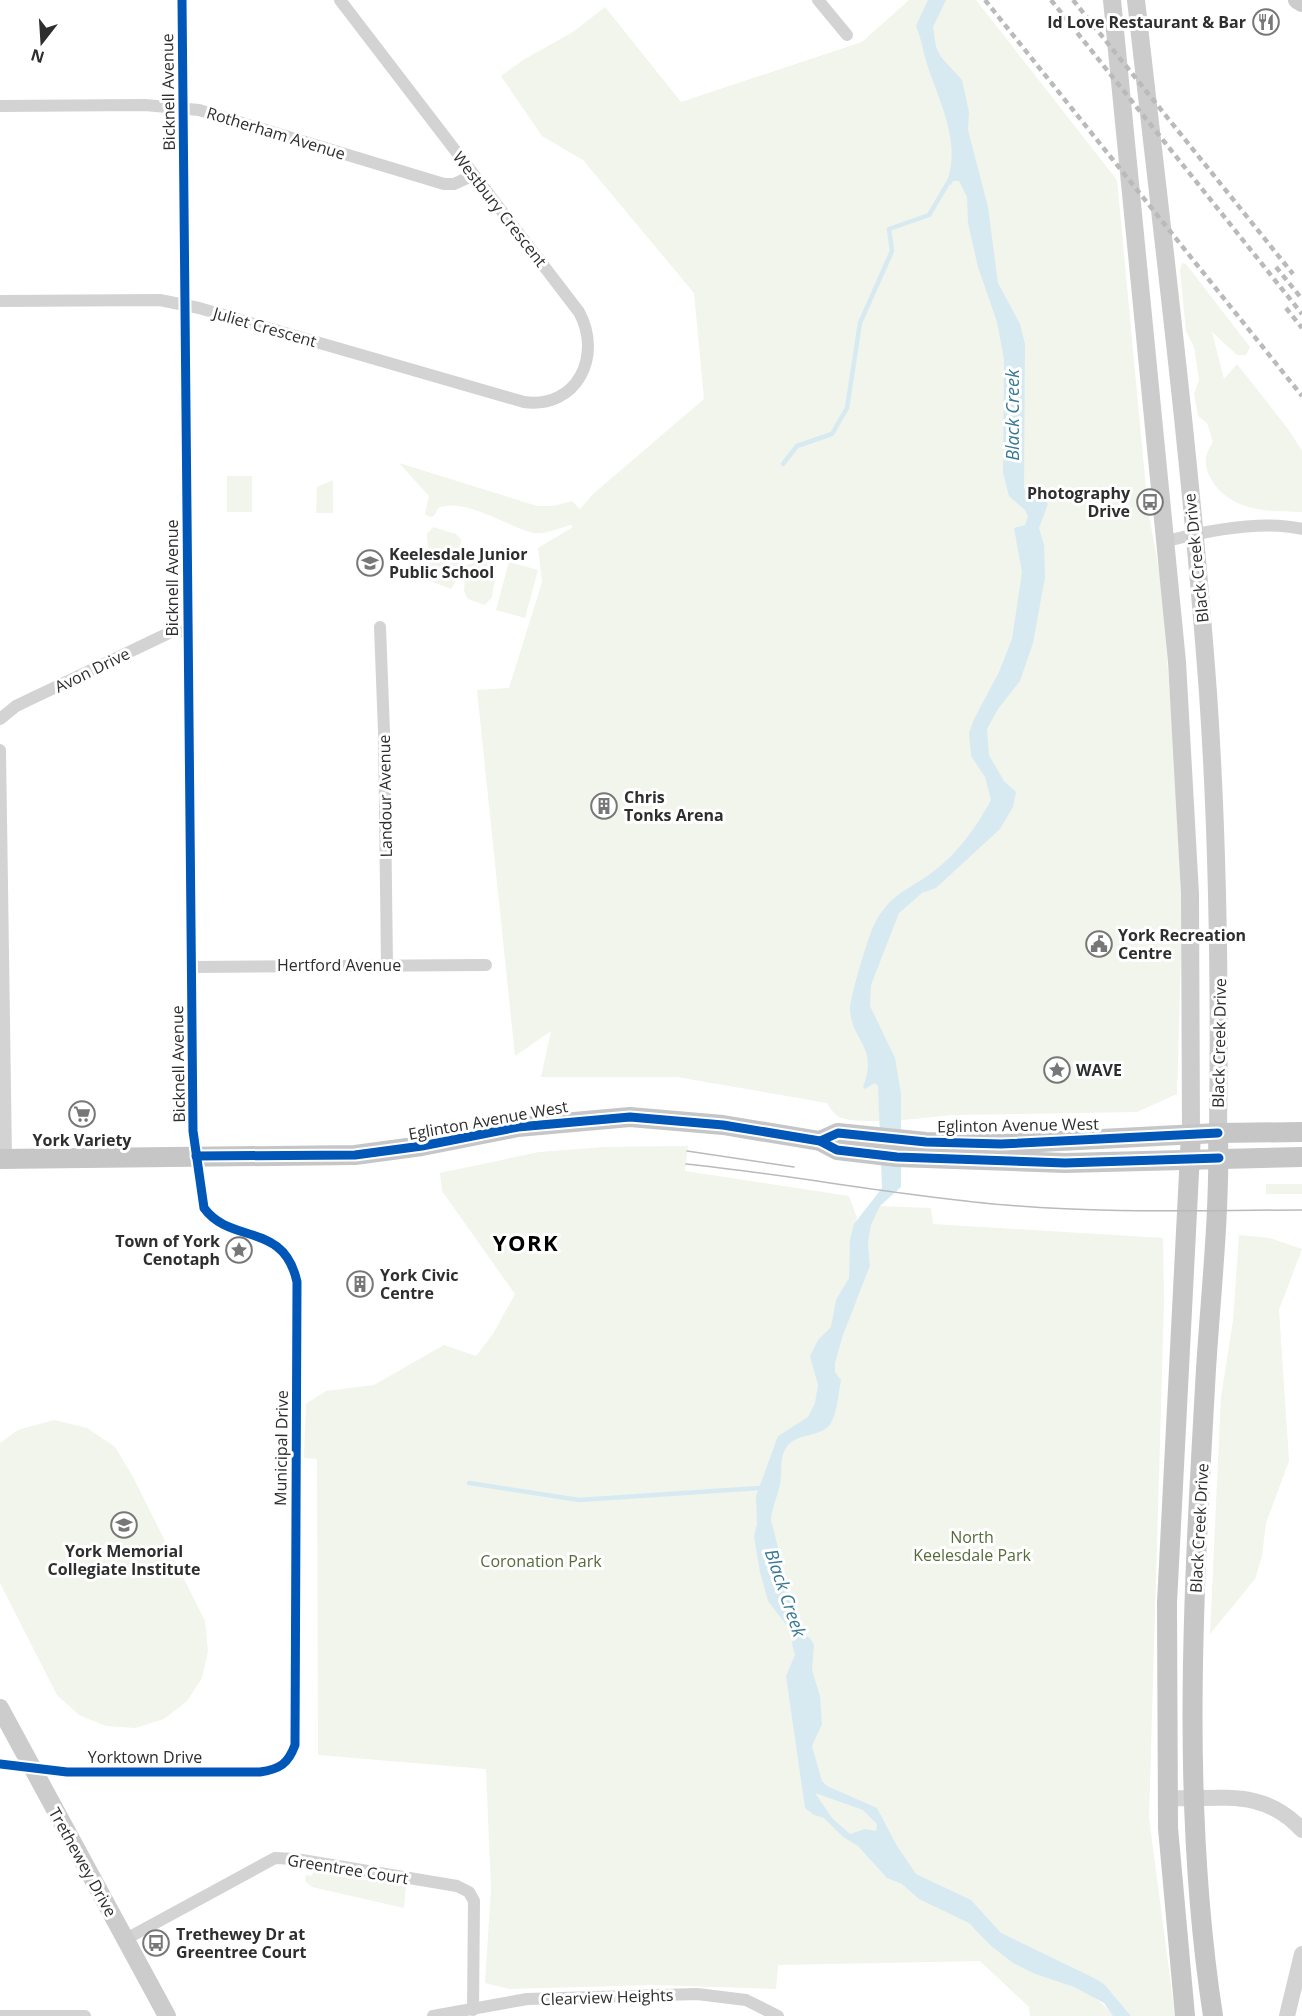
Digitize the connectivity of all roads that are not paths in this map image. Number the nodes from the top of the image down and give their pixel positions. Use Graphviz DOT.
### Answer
graph roads {
  1 [pos="182,0"];
  2 [pos="340,0"];
  3 [pos="818,0"];
  4 [pos="1112,0"];
  5 [pos="1136,0"];
  6 [pos="1298,0"];
  7 [pos="1302,3"];
  8 [pos="847,35"];
  9 [pos="0,106"];
  10 [pos="183,108"];
  11 [pos="474,175"];
  12 [pos="0,301"];
  13 [pos="184,305"];
  14 [pos="524,402"];
  15 [pos="1302,529"];
  16 [pos="1195,533"];
  17 [pos="1167,541"];
  18 [pos="380,627"];
  19 [pos="187,631"];
  20 [pos="0,719"];
  21 [pos="0,750"];
  22 [pos="387,965"];
  23 [pos="486,965"];
  24 [pos="192,967"];
  25 [pos="1302,1132"];
  26 [pos="1218,1133"];
  27 [pos="1191,1134"];
  28 [pos="928,1150"];
  29 [pos="196,1156"];
  30 [pos="2,1157"];
  31 [pos="1302,1157"];
  32 [pos="1219,1158"];
  33 [pos="1191,1159"];
  34 [pos="0,1708"];
  35 [pos="0,1764"];
  36 [pos="30,1766"];
  37 [pos="260,1772"];
  38 [pos="1168,1798"];
  39 [pos="1194,1799"];
  40 [pos="1302,1830"];
  41 [pos="126,1939"];
  42 [pos="1302,1954"];
  43 [pos="473,2010"];
  44 [pos="0,2016"];
  45 [pos="85,2016"];
  46 [pos="167,2016"];
  47 [pos="433,2016"];
  48 [pos="778,2016"];
  49 [pos="1185,2016"];
  50 [pos="1213,2016"];
  51 [pos="1287,2016"];
  1 -- 10 [label="street, Bicknell Avenue"];
  2 -- 11 [label="street, Westbury Crescent"];
  3 -- 8 [label="street"];
  4 -- 17 [label="main road, Black Creek Drive"];
  5 -- 16 [label="main road, Black Creek Drive"];
  6 -- 7 [label="main road"];
  9 -- 10 [label="street, Rotherham Avenue"];
  10 -- 11 [label="street, Rotherham Avenue"];
  10 -- 13 [label="street, Bicknell Avenue"];
  11 -- 14 [label="street, Westbury Crescent"];
  12 -- 13 [label="street, Juliet Crescent"];
  13 -- 14 [label="street, Juliet Crescent"];
  13 -- 19 [label="street, Bicknell Avenue"];
  15 -- 16 [label="street"];
  16 -- 17 [label="street"];
  16 -- 26 [label="main road, Black Creek Drive"];
  17 -- 27 [label="main road, Black Creek Drive"];
  18 -- 22 [label="street, Landour Avenue"];
  19 -- 20 [label="street, Avon Drive"];
  19 -- 24 [label="street, Bicknell Avenue"];
  21 -- 30 [label="street"];
  22 -- 23 [label="street, Hertford Avenue"];
  22 -- 24 [label="street, Hertford Avenue"];
  24 -- 29 [label="street, Bicknell Avenue"];
  25 -- 26 [label="main road, Eglinton Avenue West"];
  26 -- 27 [label="main road, Eglinton Avenue West"];
  26 -- 32 [label="main road, Black Creek Drive"];
  27 -- 28 [label="main road, Eglinton Avenue West"];
  27 -- 33 [label="main road, Black Creek Drive"];
  28 -- 29 [label="main road, Eglinton Avenue West"];
  28 -- 33 [label="main road, Eglinton Avenue West"];
  29 -- 30 [label="main road, Eglinton Avenue West"];
  29 -- 37 [label="street, Municipal Drive"];
  31 -- 32 [label="main road, Eglinton Avenue West"];
  32 -- 33 [label="main road, Eglinton Avenue West"];
  32 -- 39 [label="main road, Black Creek Drive"];
  33 -- 38 [label="main road, Black Creek Drive"];
  34 -- 36 [label="main road, Trethewey Drive"];
  35 -- 36 [label="street, Yorktown Drive"];
  36 -- 37 [label="street, Yorktown Drive"];
  36 -- 41 [label="main road, Trethewey Drive"];
  38 -- 39 [label="street"];
  38 -- 49 [label="main road, Black Creek Drive"];
  39 -- 40 [label="street"];
  39 -- 50 [label="main road, Black Creek Drive"];
  41 -- 43 [label="street, Greentree Court"];
  41 -- 46 [label="main road, Trethewey Drive"];
  42 -- 51 [label="street"];
  43 -- 47 [label="street, Clearview Heights"];
  43 -- 48 [label="street, Clearview Heights"];
  44 -- 45 [label="street"];
}
